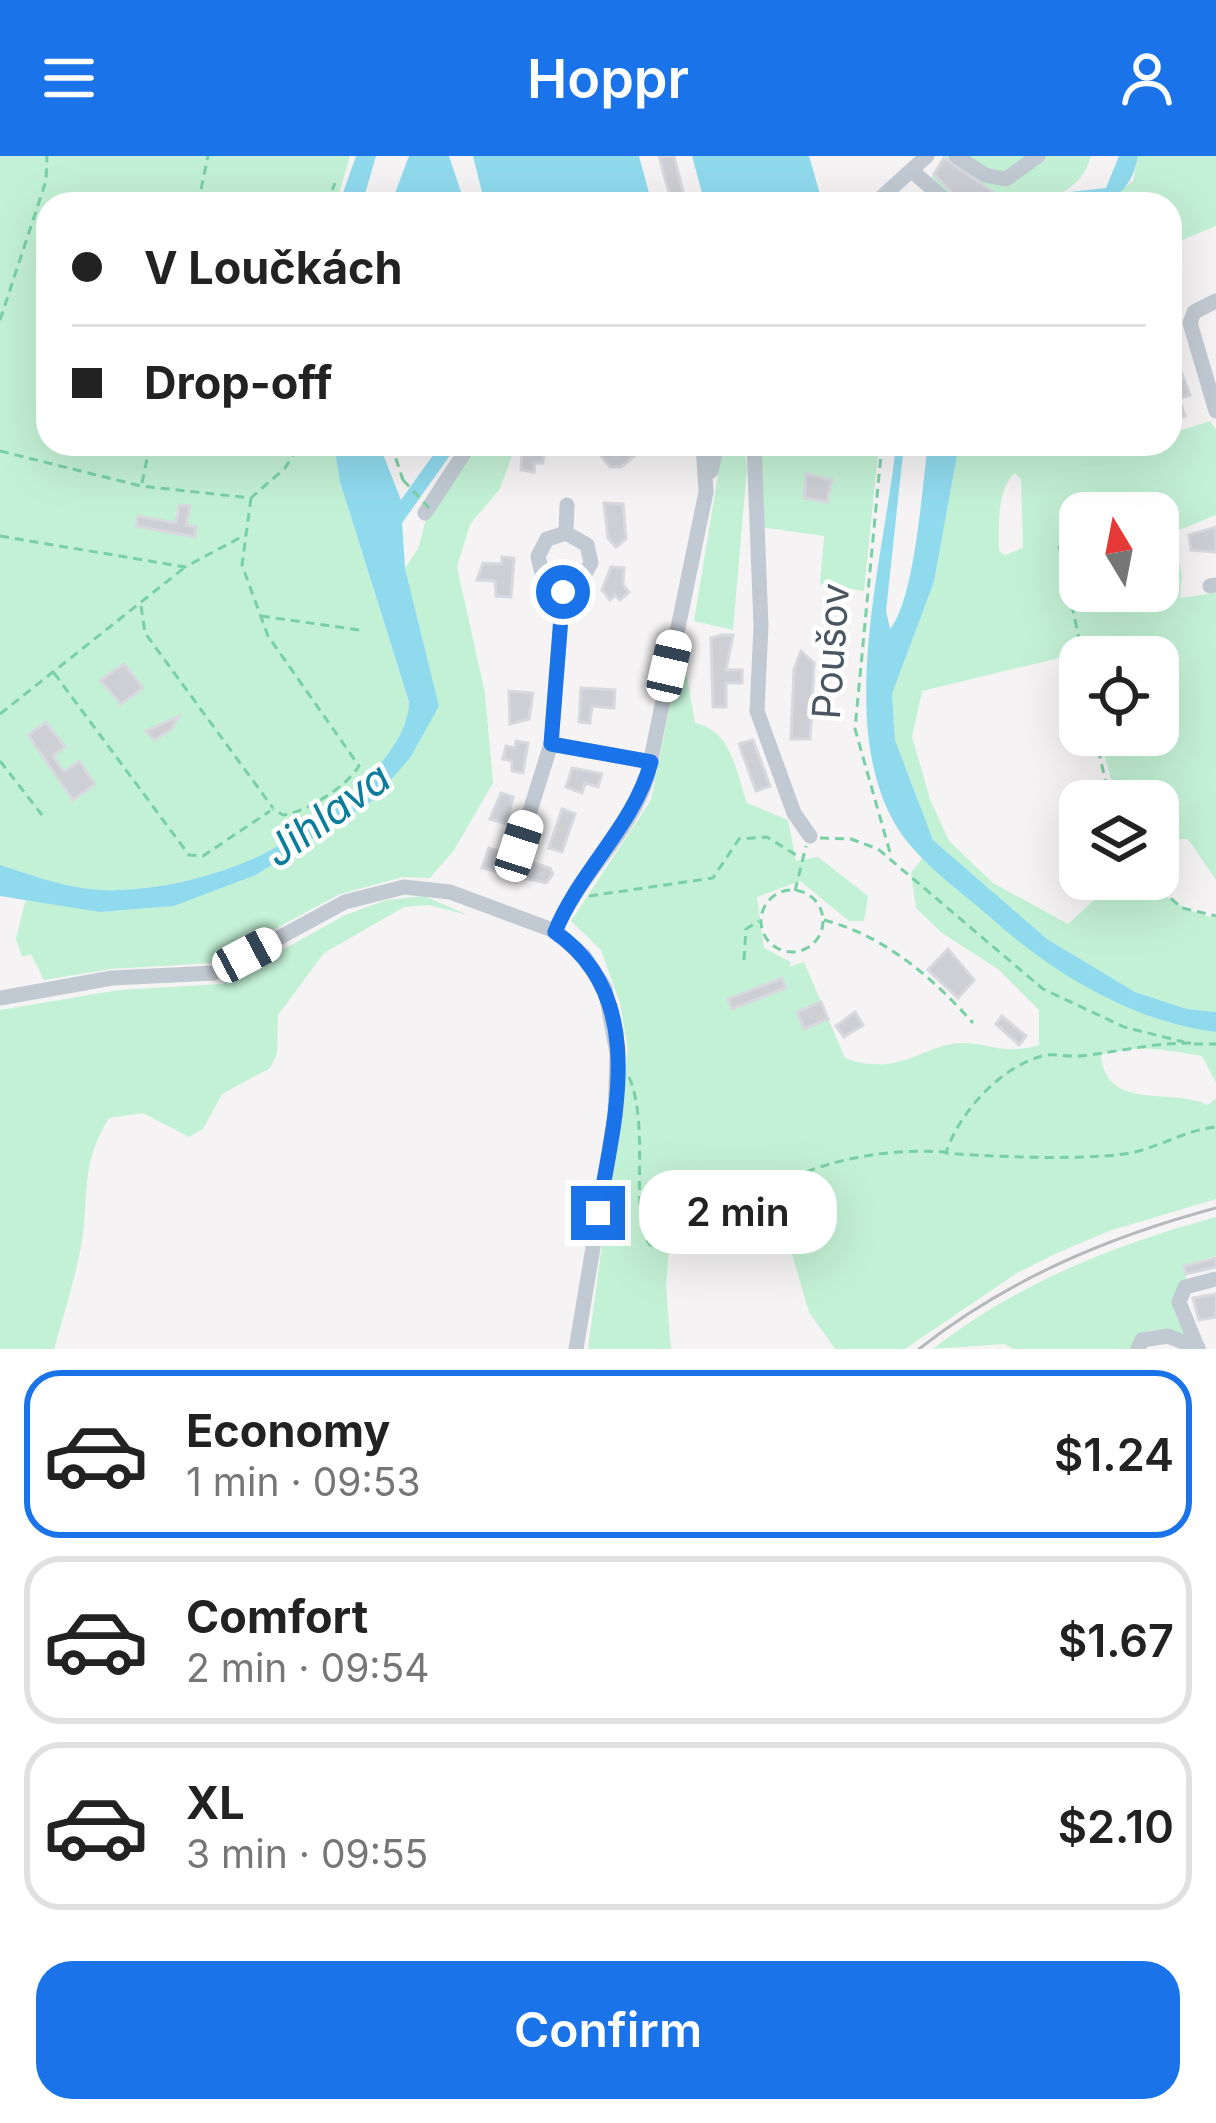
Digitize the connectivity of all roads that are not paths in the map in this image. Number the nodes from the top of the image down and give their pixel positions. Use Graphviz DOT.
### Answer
graph roads {
  1 [pos="927,156"];
  2 [pos="956,156"];
  3 [pos="1038,156"];
  4 [pos="974,162"];
  5 [pos="912,171"];
  6 [pos="888,192"];
  7 [pos="936,192"];
  8 [pos="1216,301"];
  9 [pos="1216,411"];
  10 [pos="462,456"];
  11 [pos="704,456"];
  12 [pos="714,456"];
  13 [pos="754,456"];
  14 [pos="706,492"];
  15 [pos="567,505"];
  16 [pos="427,510"];
  17 [pos="566,533"];
  18 [pos="563,592"];
  19 [pos="551,744"];
  20 [pos="651,762"];
  21 [pos="810,836"];
  22 [pos="519,846"];
  23 [pos="555,932"];
  24 [pos="0,998"];
  25 [pos="1216,1279"];
  26 [pos="1198,1348"];
  27 [pos="576,1349"];
  28 [pos="1138,1349"];
  1 -- 5 [label="street"];
  2 -- 4 [label="street"];
  3 -- 4 [label="street"];
  5 -- 6 [label="street"];
  5 -- 7 [label="street"];
  8 -- 9 [label="street"];
  10 -- 16 [label="street"];
  11 -- 14 [label="street"];
  12 -- 14 [label="street"];
  13 -- 21 [label="street, Poušov"];
  14 -- 20 [label="street"];
  15 -- 17 [label="street"];
  17 -- 18 [label="street"];
  17 -- 18 [label="street"];
  18 -- 19 [label="street"];
  19 -- 20 [label="street"];
  19 -- 22 [label="street"];
  20 -- 23 [label="street"];
  23 -- 24 [label="street"];
  23 -- 27 [label="street"];
  25 -- 26 [label="street"];
  26 -- 28 [label="street"];
}
